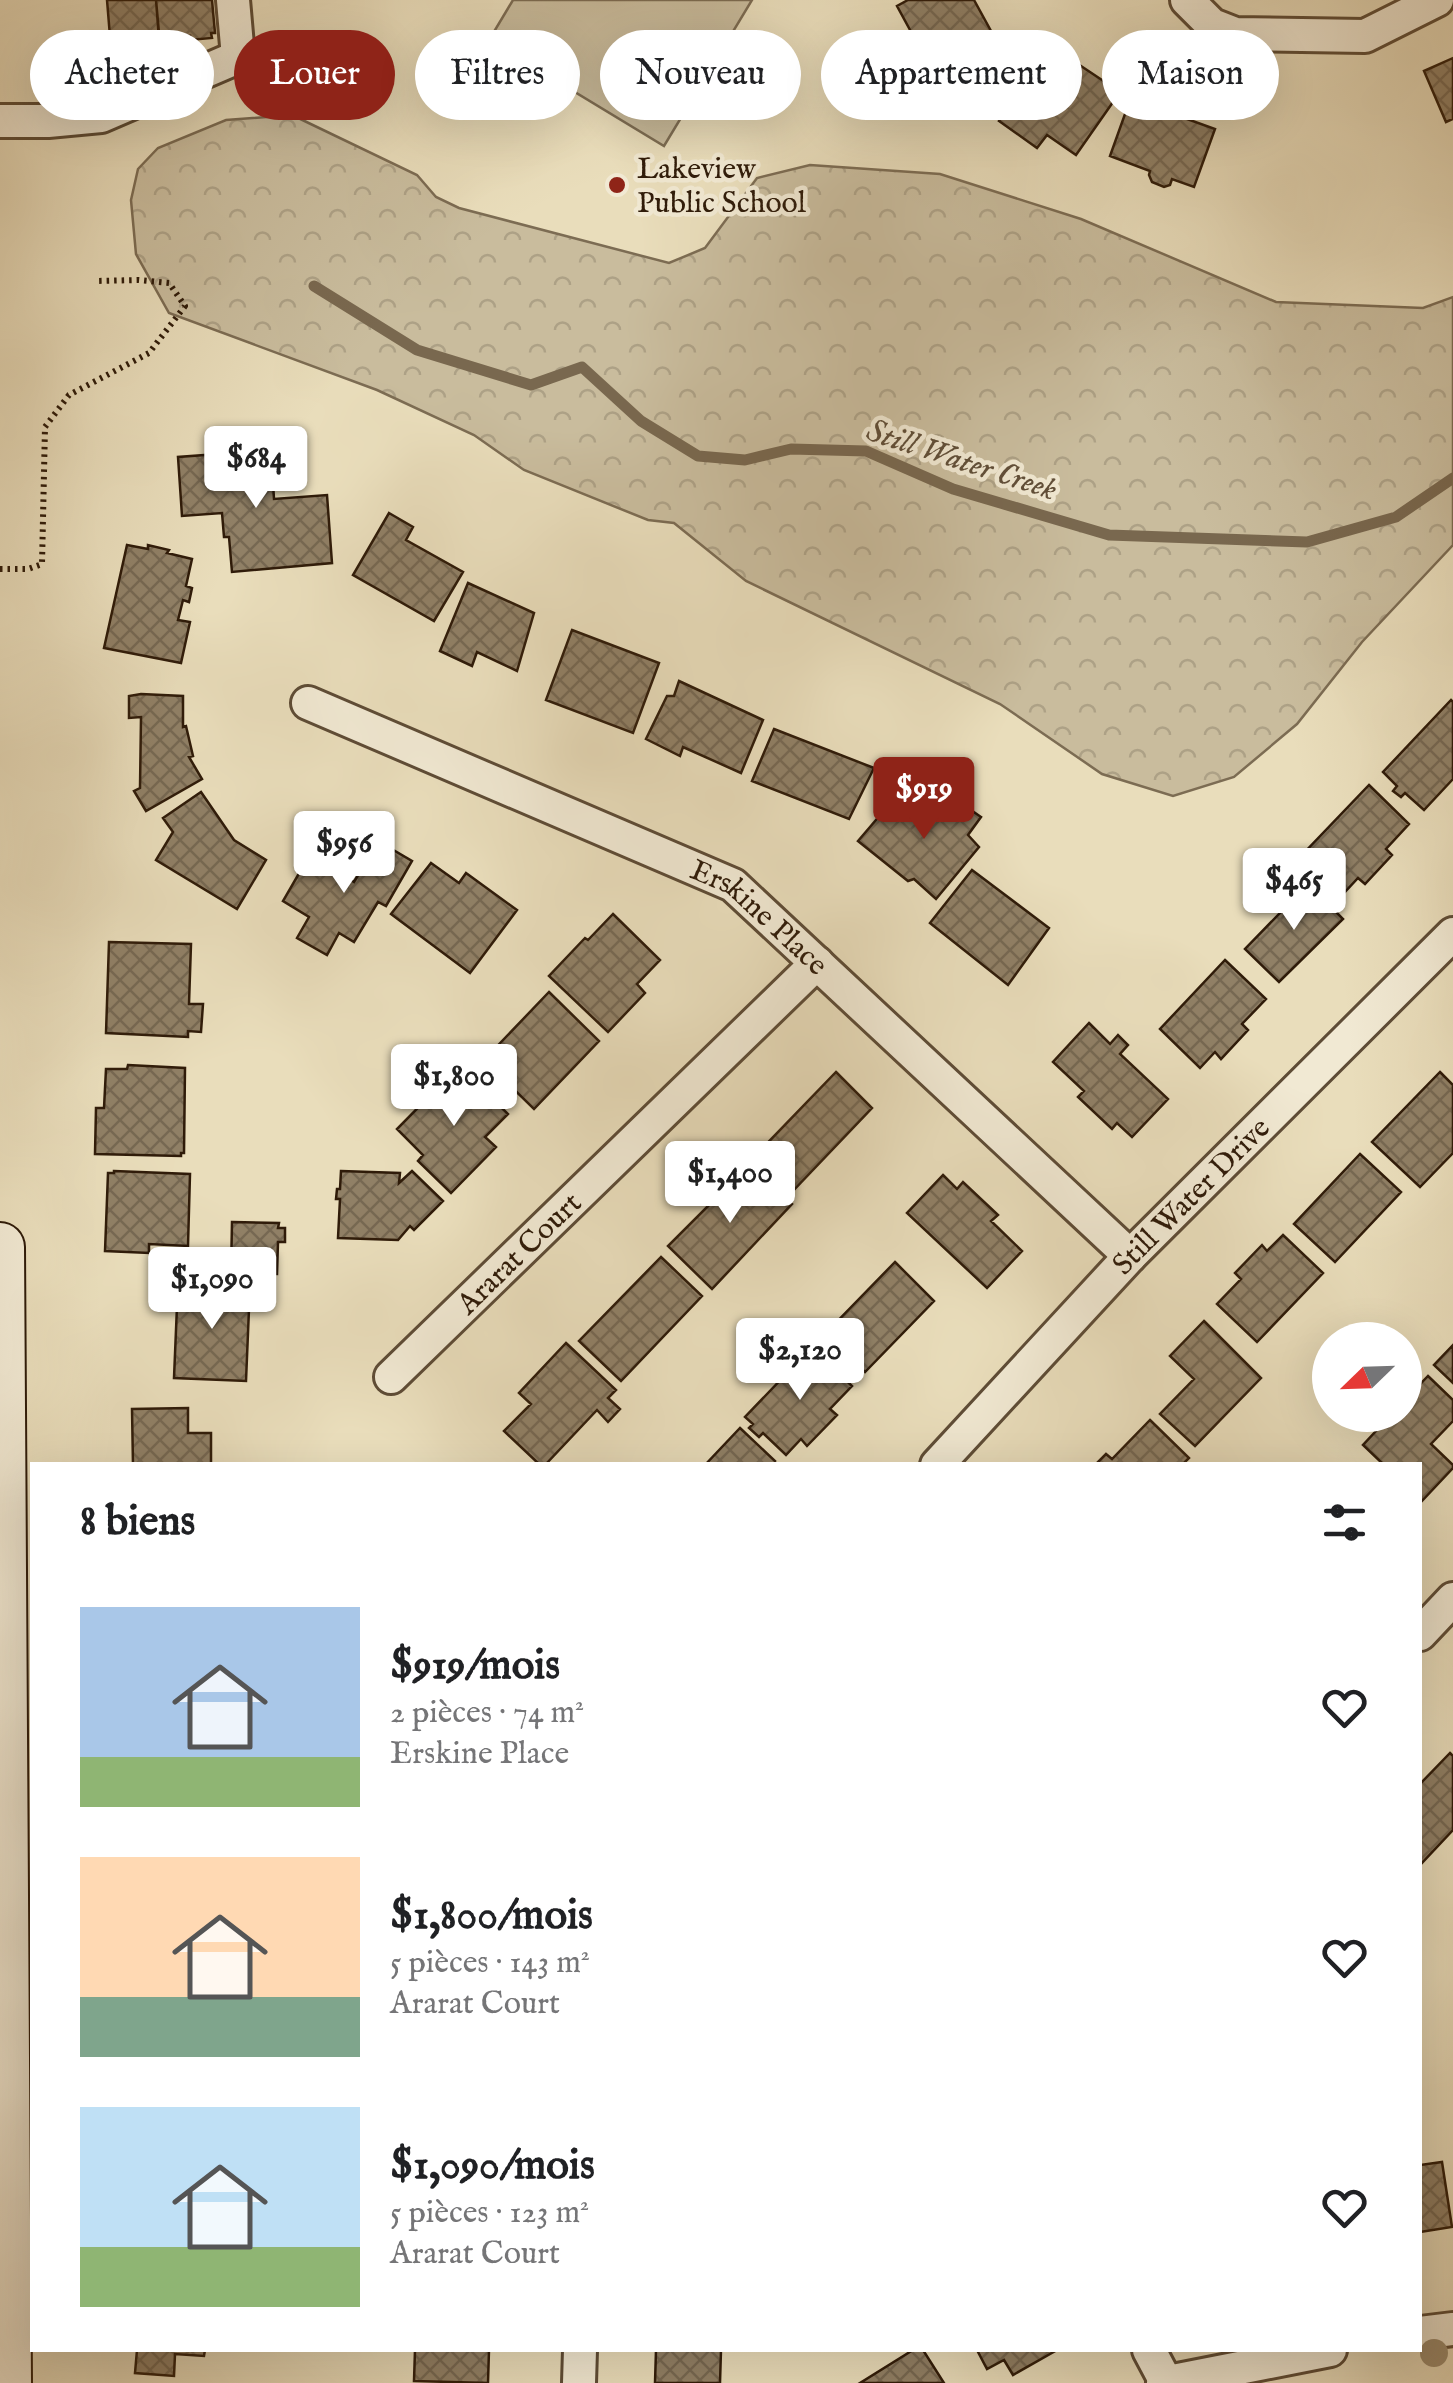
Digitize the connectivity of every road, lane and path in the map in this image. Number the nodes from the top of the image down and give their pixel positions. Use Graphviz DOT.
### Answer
graph roads {
  1 [pos="233,0"];
  2 [pos="1186,0"];
  3 [pos="1437,0"];
  4 [pos="0,121"];
  5 [pos="94,281"];
  6 [pos="0,569"];
  7 [pos="308,703"];
  8 [pos="1453,934"];
  9 [pos="817,963"];
  10 [pos="0,1247"];
  11 [pos="1130,1256"];
  12 [pos="391,1377"];
  13 [pos="940,1462"];
  14 [pos="1453,1599"];
  15 [pos="1422,1632"];
  16 [pos="1453,2329"];
  17 [pos="1422,2333"];
  18 [pos="580,2352"];
  19 [pos="1150,2352"];
  20 [pos="1320,2352"];
  21 [pos="1164,2382"];
  22 [pos="7,2383"];
  23 [pos="579,2383"];
  1 -- 4 [label="street"];
  2 -- 3 [label="street"];
  5 -- 6 [label="path"];
  7 -- 9 [label="street, Erskine Place"];
  8 -- 11 [label="street, Still Water Drive"];
  9 -- 11 [label="street, Erskine Place"];
  9 -- 12 [label="street, Ararat Court"];
  10 -- 22 [label="main road"];
  11 -- 13 [label="street, Still Water Drive"];
  14 -- 15 [label="street"];
  16 -- 17 [label="street"];
  18 -- 23 [label="street"];
  19 -- 21 [label="street"];
  20 -- 21 [label="street"];
}
